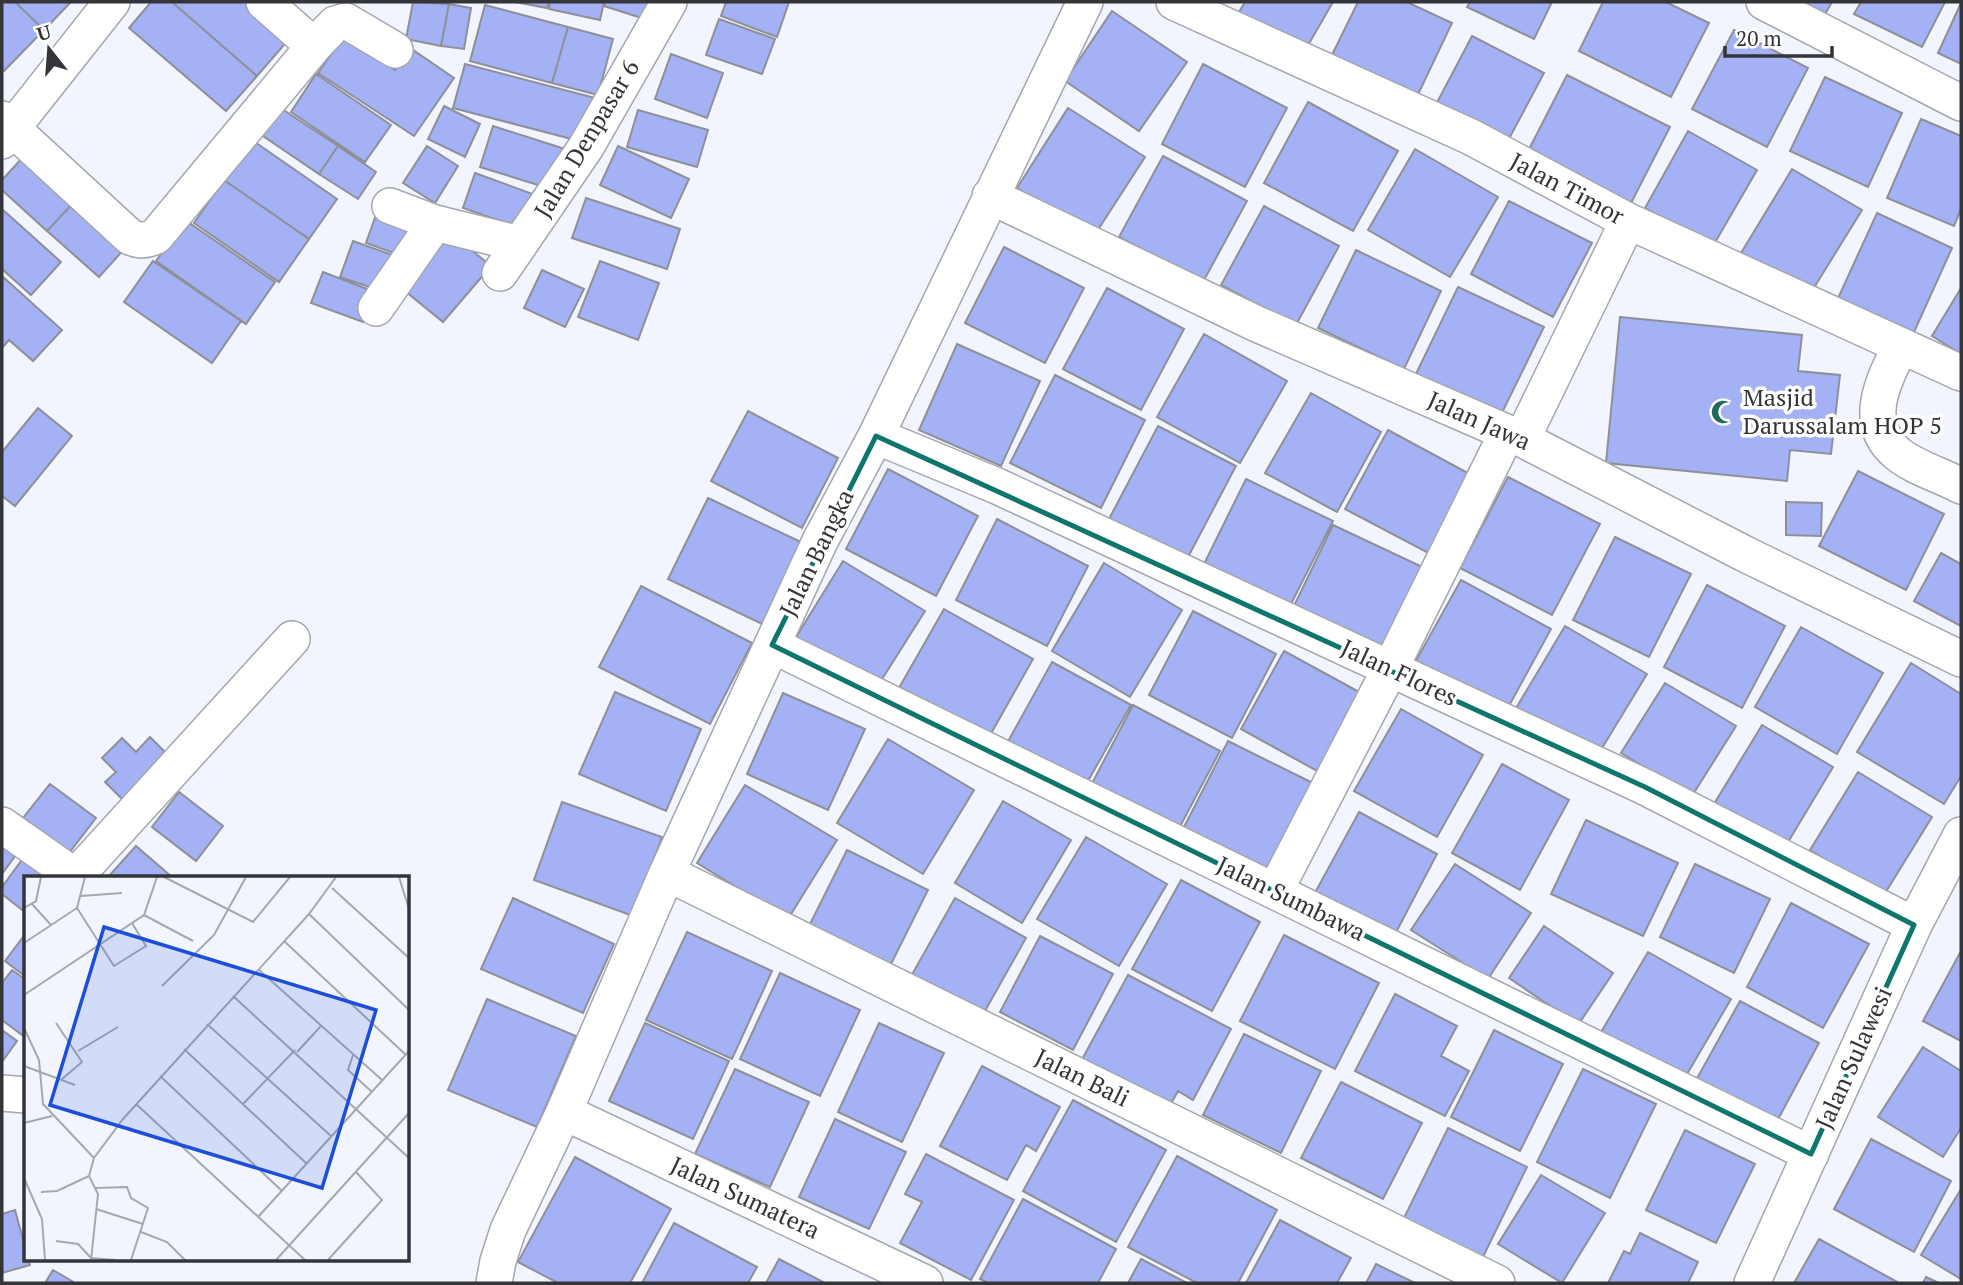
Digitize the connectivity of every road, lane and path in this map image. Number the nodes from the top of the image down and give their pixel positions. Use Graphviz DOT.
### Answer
graph roads {
  1 [pos="112,2"];
  2 [pos="264,2"];
  3 [pos="669,2"];
  4 [pos="1085,2"];
  5 [pos="1174,2"];
  6 [pos="1764,2"];
  7 [pos="314,46"];
  8 [pos="395,50"];
  9 [pos="1961,103"];
  10 [pos="5,130"];
  11 [pos="990,196"];
  12 [pos="390,206"];
  13 [pos="1628,221"];
  14 [pos="435,223"];
  15 [pos="520,244"];
  16 [pos="500,273"];
  17 [pos="376,308"];
  18 [pos="1901,346"];
  19 [pos="1961,373"];
  20 [pos="876,436"];
  21 [pos="1515,436"];
  22 [pos="1961,485"];
  23 [pos="292,639"];
  24 [pos="772,645"];
  25 [pos="1961,659"];
  26 [pos="1390,669"];
  27 [pos="2,825"];
  28 [pos="1961,835"];
  29 [pos="667,873"];
  30 [pos="74,876"];
  31 [pos="76,876"];
  32 [pos="1275,891"];
  33 [pos="1914,925"];
  34 [pos="564,1112"];
  35 [pos="1811,1154"];
  36 [pos="494,1283"];
  37 [pos="925,1283"];
  38 [pos="1496,1283"];
  39 [pos="1752,1283"];
  1 -- 10 [label="street"];
  2 -- 7 [label="street"];
  3 -- 15 [label="street, Jalan Denpasar 6"];
  4 -- 11 [label="street, Jalan Bangka"];
  5 -- 13 [label="street, Jalan Timor"];
  6 -- 9 [label="street"];
  7 -- 8 [label="street"];
  7 -- 10 [label="street"];
  11 -- 20 [label="street, Jalan Bangka"];
  11 -- 21 [label="street, Jalan Jawa"];
  12 -- 14 [label="street"];
  13 -- 18 [label="street, Jalan Timor"];
  13 -- 21 [label="street"];
  14 -- 15 [label="street"];
  14 -- 17 [label="street"];
  15 -- 16 [label="street, Jalan Denpasar 6"];
  18 -- 19 [label="street, Jalan Timor"];
  18 -- 22 [label="street"];
  20 -- 24 [label="street, Jalan Bangka"];
  20 -- 26 [label="street, Jalan Flores"];
  21 -- 25 [label="street, Jalan Jawa"];
  21 -- 26 [label="street"];
  23 -- 31 [label="street"];
  24 -- 29 [label="street, Jalan Bangka"];
  24 -- 32 [label="street, Jalan Sumbawa"];
  26 -- 32 [label="street"];
  26 -- 33 [label="street, Jalan Flores"];
  27 -- 30 [label="street"];
  28 -- 33 [label="street, Jalan Sulawesi"];
  29 -- 34 [label="street, Jalan Bangka"];
  29 -- 38 [label="street, Jalan Bali"];
  32 -- 35 [label="street, Jalan Sumbawa"];
  33 -- 35 [label="street, Jalan Sulawesi"];
  34 -- 36 [label="street, Jalan Bangka"];
  34 -- 37 [label="street, Jalan Sumatera"];
  35 -- 39 [label="street, Jalan Sulawesi"];
}
